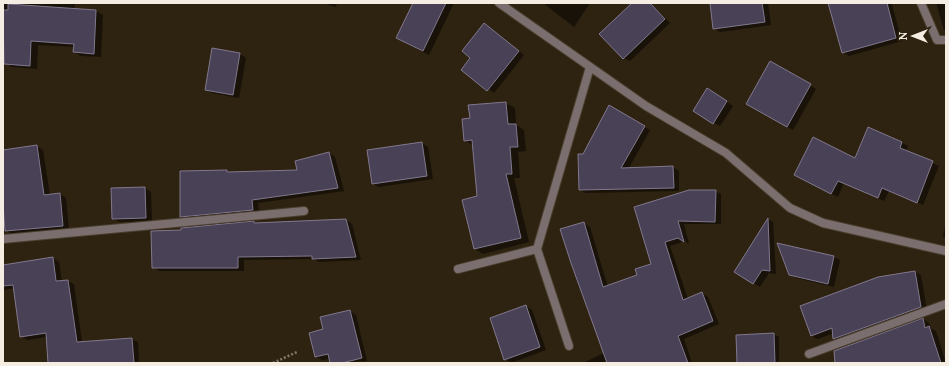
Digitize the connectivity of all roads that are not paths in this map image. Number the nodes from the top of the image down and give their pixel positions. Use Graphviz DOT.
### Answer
graph roads {
  1 [pos="499,3"];
  2 [pos="921,3"];
  3 [pos="946,40"];
  4 [pos="590,67"];
  5 [pos="304,211"];
  6 [pos="3,239"];
  7 [pos="537,249"];
  8 [pos="946,251"];
  9 [pos="458,269"];
  10 [pos="946,304"];
  11 [pos="569,346"];
  12 [pos="809,354"];
  1 -- 4 [label="street"];
  2 -- 3 [label="street"];
  4 -- 7 [label="street"];
  4 -- 8 [label="street"];
  5 -- 6 [label="street"];
  7 -- 9 [label="street"];
  7 -- 11 [label="street"];
  10 -- 12 [label="street"];
}
